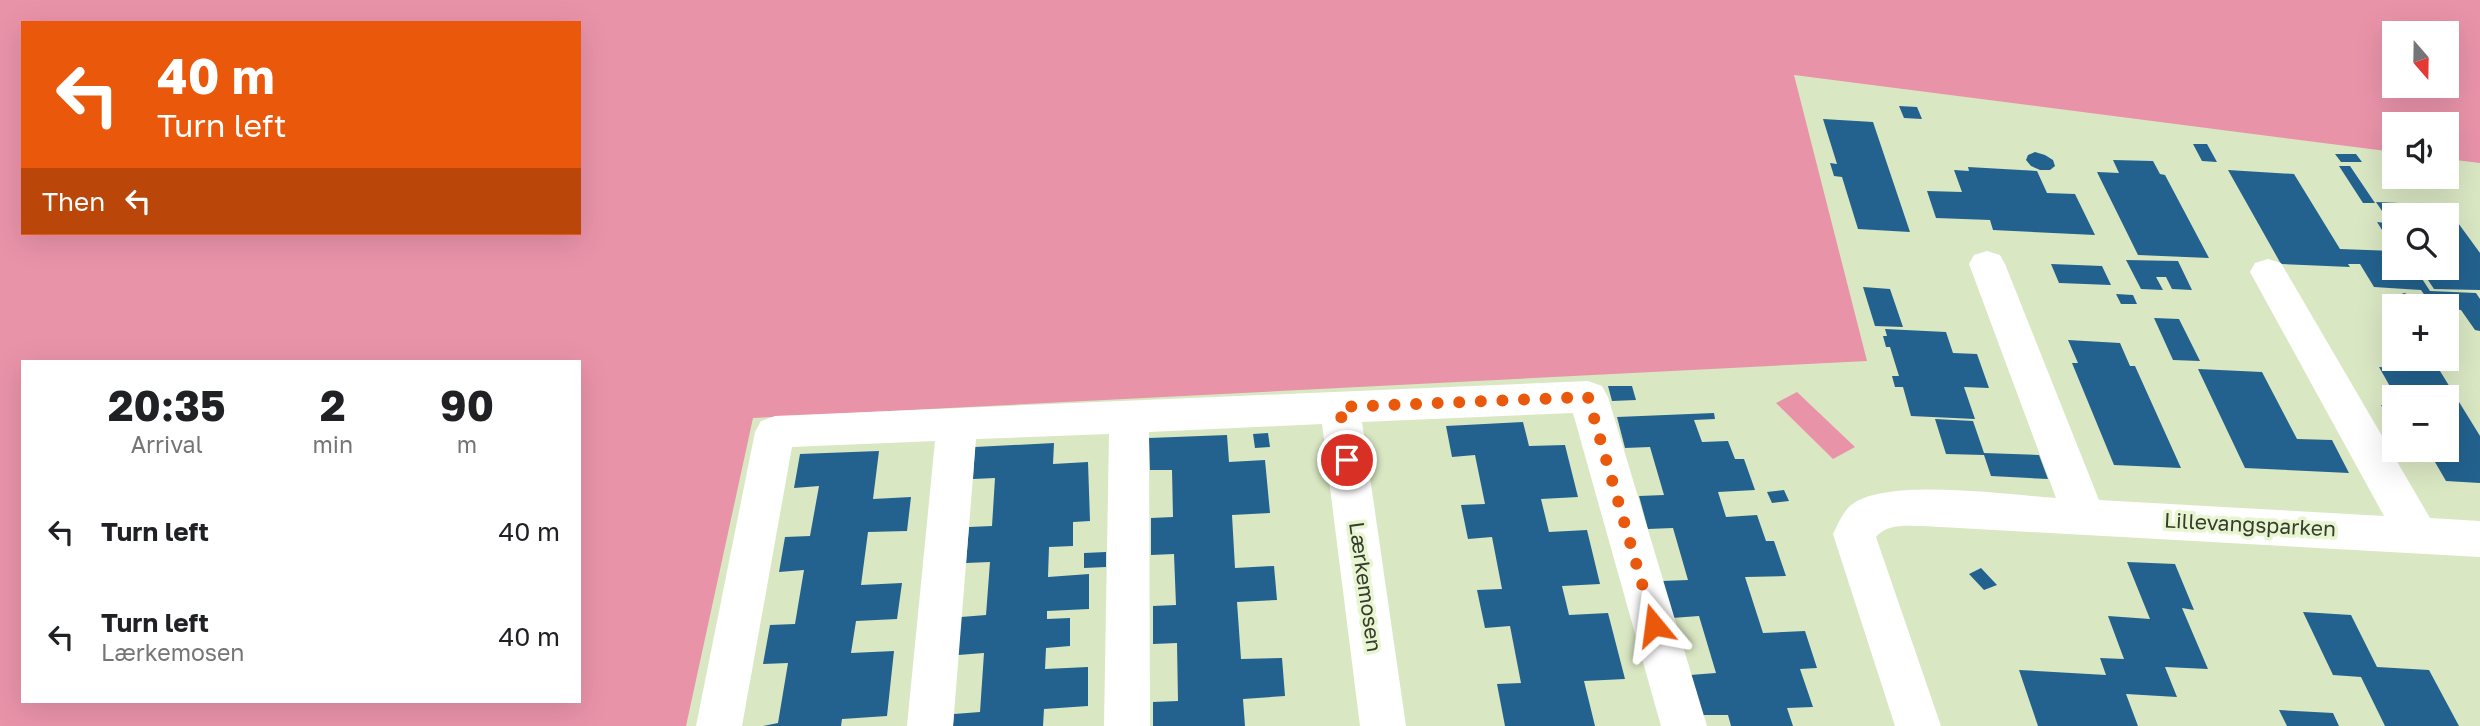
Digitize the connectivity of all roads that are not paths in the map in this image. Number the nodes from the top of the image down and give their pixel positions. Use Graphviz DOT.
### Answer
graph roads {
  1 [pos="1987,264"];
  2 [pos="2268,272"];
  3 [pos="1340,407"];
  4 [pos="1129,416"];
  5 [pos="957,424"];
  6 [pos="2084,515"];
  7 [pos="2417,535"];
  8 [pos="2480,539"];
  9 [pos="719,726"];
  10 [pos="930,726"];
  11 [pos="1126,726"];
  12 [pos="1383,726"];
  13 [pos="1684,726"];
  14 [pos="1918,726"];
  1 -- 6 [label="street"];
  2 -- 7 [label="street"];
  3 -- 4 [label="street"];
  3 -- 12 [label="street, Lærkemosen"];
  3 -- 13 [label="street"];
  4 -- 5 [label="street"];
  4 -- 11 [label="street"];
  5 -- 9 [label="street"];
  5 -- 10 [label="street"];
  6 -- 7 [label="street, Lillevangsparken"];
  6 -- 14 [label="street, Lillevangsparken"];
  7 -- 8 [label="street, Lillevangsparken"];
}
